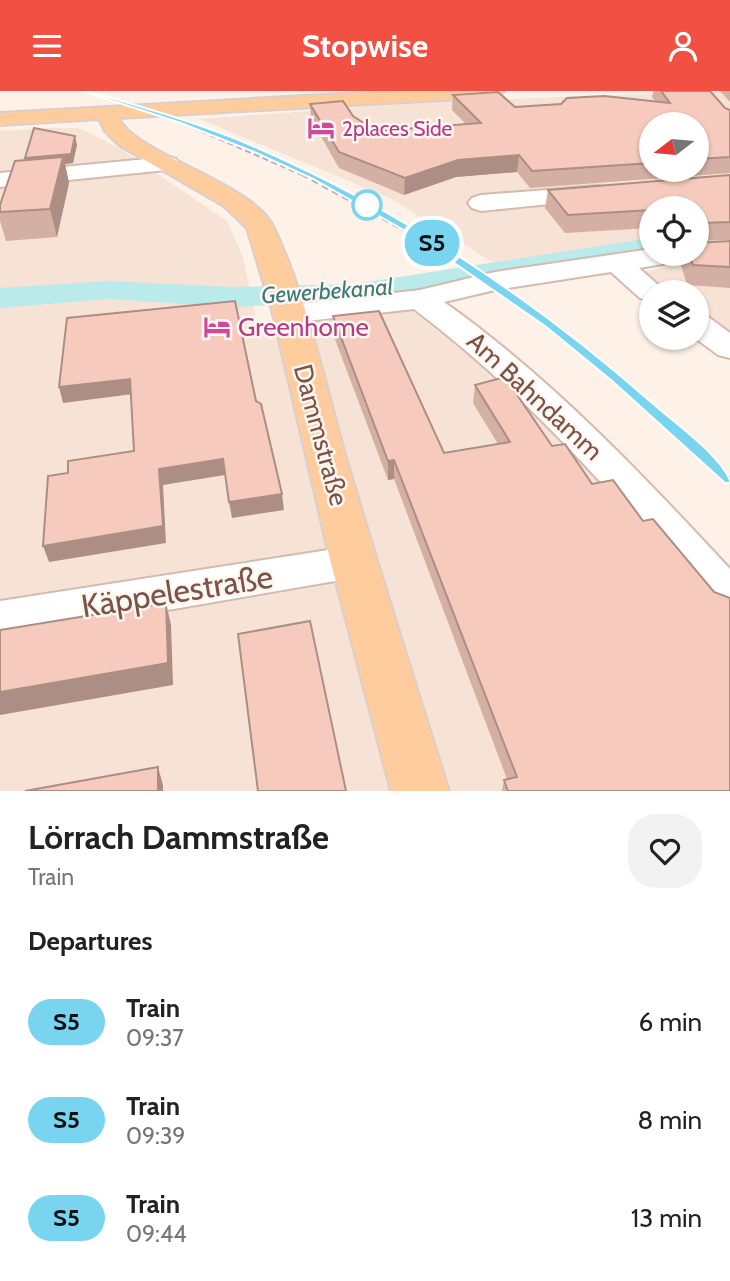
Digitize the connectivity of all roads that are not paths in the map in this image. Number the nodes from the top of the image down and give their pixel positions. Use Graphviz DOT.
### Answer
graph roads {
  1 [pos="495,91"];
  2 [pos="11,101"];
  3 [pos="107,113"];
  4 [pos="1,119"];
  5 [pos="168,164"];
  6 [pos="0,180"];
  7 [pos="620,191"];
  8 [pos="481,203"];
  9 [pos="639,259"];
  10 [pos="622,261"];
  11 [pos="639,282"];
  12 [pos="420,299"];
  13 [pos="289,314"];
  14 [pos="709,333"];
  15 [pos="730,348"];
  16 [pos="354,563"];
  17 [pos="730,600"];
  18 [pos="0,620"];
  19 [pos="420,791"];
  1 -- 3 [label="main road"];
  2 -- 4 [label="main road"];
  3 -- 4 [label="main road"];
  3 -- 5 [label="main road, Dammstraße"];
  5 -- 6 [label="street"];
  5 -- 13 [label="main road, Dammstraße"];
  7 -- 8 [label="street"];
  9 -- 10 [label="street"];
  10 -- 11 [label="street"];
  10 -- 12 [label="street"];
  12 -- 13 [label="street"];
  12 -- 17 [label="street, Am Bahndamm"];
  13 -- 16 [label="main road, Dammstraße"];
  14 -- 15 [label="street"];
  16 -- 18 [label="street, Käppelestraße"];
  16 -- 19 [label="main road, Dammstraße"];
}
